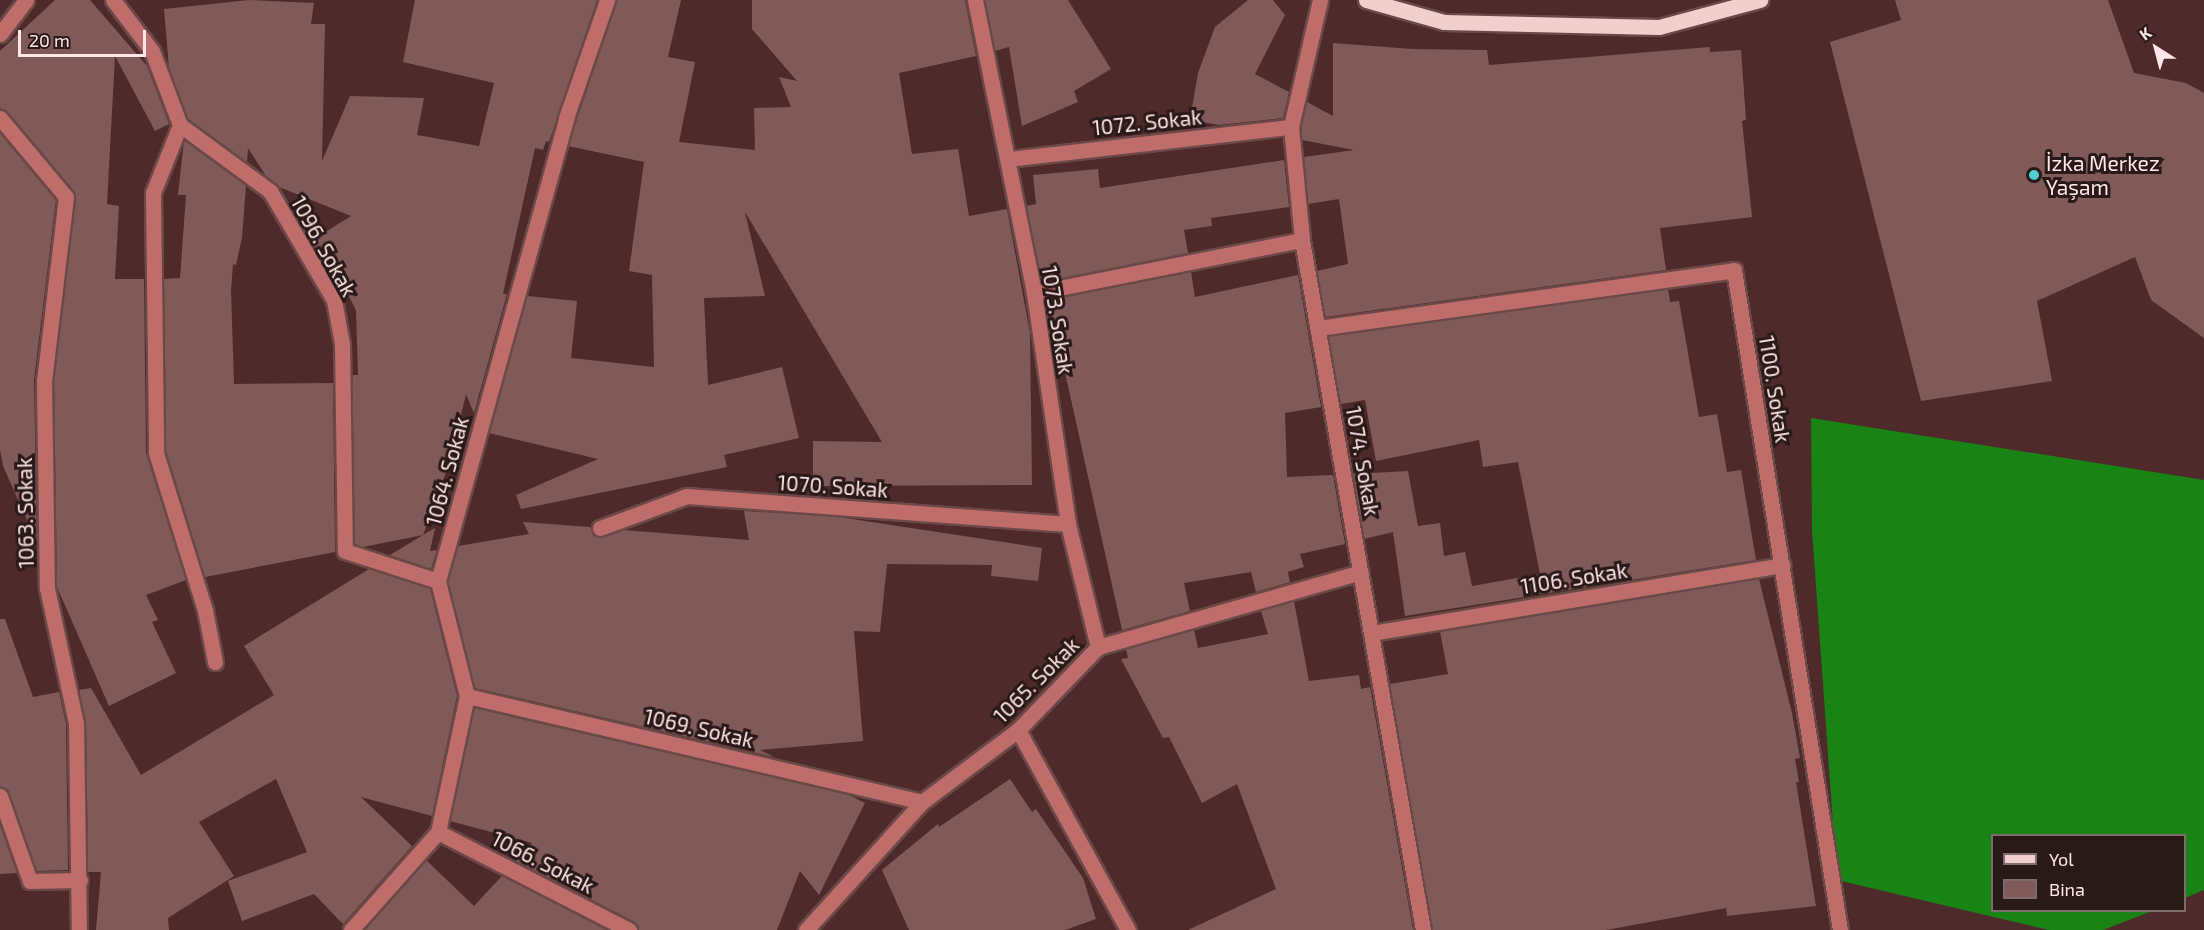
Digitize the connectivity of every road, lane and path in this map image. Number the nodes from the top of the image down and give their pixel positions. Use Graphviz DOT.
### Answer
graph roads {
  1 [pos="26,0"];
  2 [pos="113,0"];
  3 [pos="607,0"];
  4 [pos="975,0"];
  5 [pos="1320,0"];
  6 [pos="1365,0"];
  7 [pos="1760,0"];
  8 [pos="0,34"];
  9 [pos="0,118"];
  10 [pos="180,125"];
  11 [pos="1291,127"];
  12 [pos="1008,159"];
  13 [pos="1302,240"];
  14 [pos="1034,293"];
  15 [pos="1318,328"];
  16 [pos="1068,524"];
  17 [pos="600,528"];
  18 [pos="1782,565"];
  19 [pos="1361,572"];
  20 [pos="438,581"];
  21 [pos="1372,633"];
  22 [pos="1098,647"];
  23 [pos="215,662"];
  24 [pos="467,696"];
  25 [pos="1018,730"];
  26 [pos="0,796"];
  27 [pos="922,802"];
  28 [pos="438,832"];
  29 [pos="80,880"];
  30 [pos="79,930"];
  31 [pos="351,930"];
  32 [pos="628,930"];
  33 [pos="806,930"];
  34 [pos="1128,930"];
  35 [pos="1423,930"];
  36 [pos="1840,930"];
  1 -- 8 [label="street"];
  2 -- 10 [label="street"];
  3 -- 20 [label="street, 1064. Sokak"];
  4 -- 12 [label="street, 1073. Sokak"];
  5 -- 11 [label="street, 1074. Sokak"];
  6 -- 7 [label="main road"];
  9 -- 29 [label="street, 1063. Sokak"];
  10 -- 20 [label="street, 1096. Sokak"];
  10 -- 23 [label="street"];
  11 -- 12 [label="street, 1072. Sokak"];
  11 -- 13 [label="street, 1074. Sokak"];
  12 -- 14 [label="street, 1073. Sokak"];
  13 -- 14 [label="street"];
  13 -- 15 [label="street, 1074. Sokak"];
  14 -- 16 [label="street, 1073. Sokak"];
  15 -- 18 [label="street, 1100. Sokak"];
  15 -- 19 [label="street, 1074. Sokak"];
  16 -- 17 [label="street, 1070. Sokak"];
  16 -- 22 [label="street, 1073. Sokak"];
  18 -- 21 [label="street, 1106. Sokak"];
  18 -- 36 [label="street, 1100. Sokak"];
  19 -- 21 [label="street, 1074. Sokak"];
  19 -- 22 [label="street, 1065. Sokak"];
  20 -- 24 [label="street, 1064. Sokak"];
  21 -- 35 [label="street, 1074. Sokak"];
  22 -- 25 [label="street, 1065. Sokak"];
  24 -- 27 [label="street, 1069. Sokak"];
  24 -- 28 [label="street, 1064. Sokak"];
  25 -- 27 [label="street, 1065. Sokak"];
  25 -- 34 [label="street"];
  26 -- 29 [label="street"];
  27 -- 33 [label="street, 1065. Sokak"];
  28 -- 31 [label="street, 1064. Sokak"];
  28 -- 32 [label="street, 1066. Sokak"];
  29 -- 30 [label="street, 1063. Sokak"];
}
